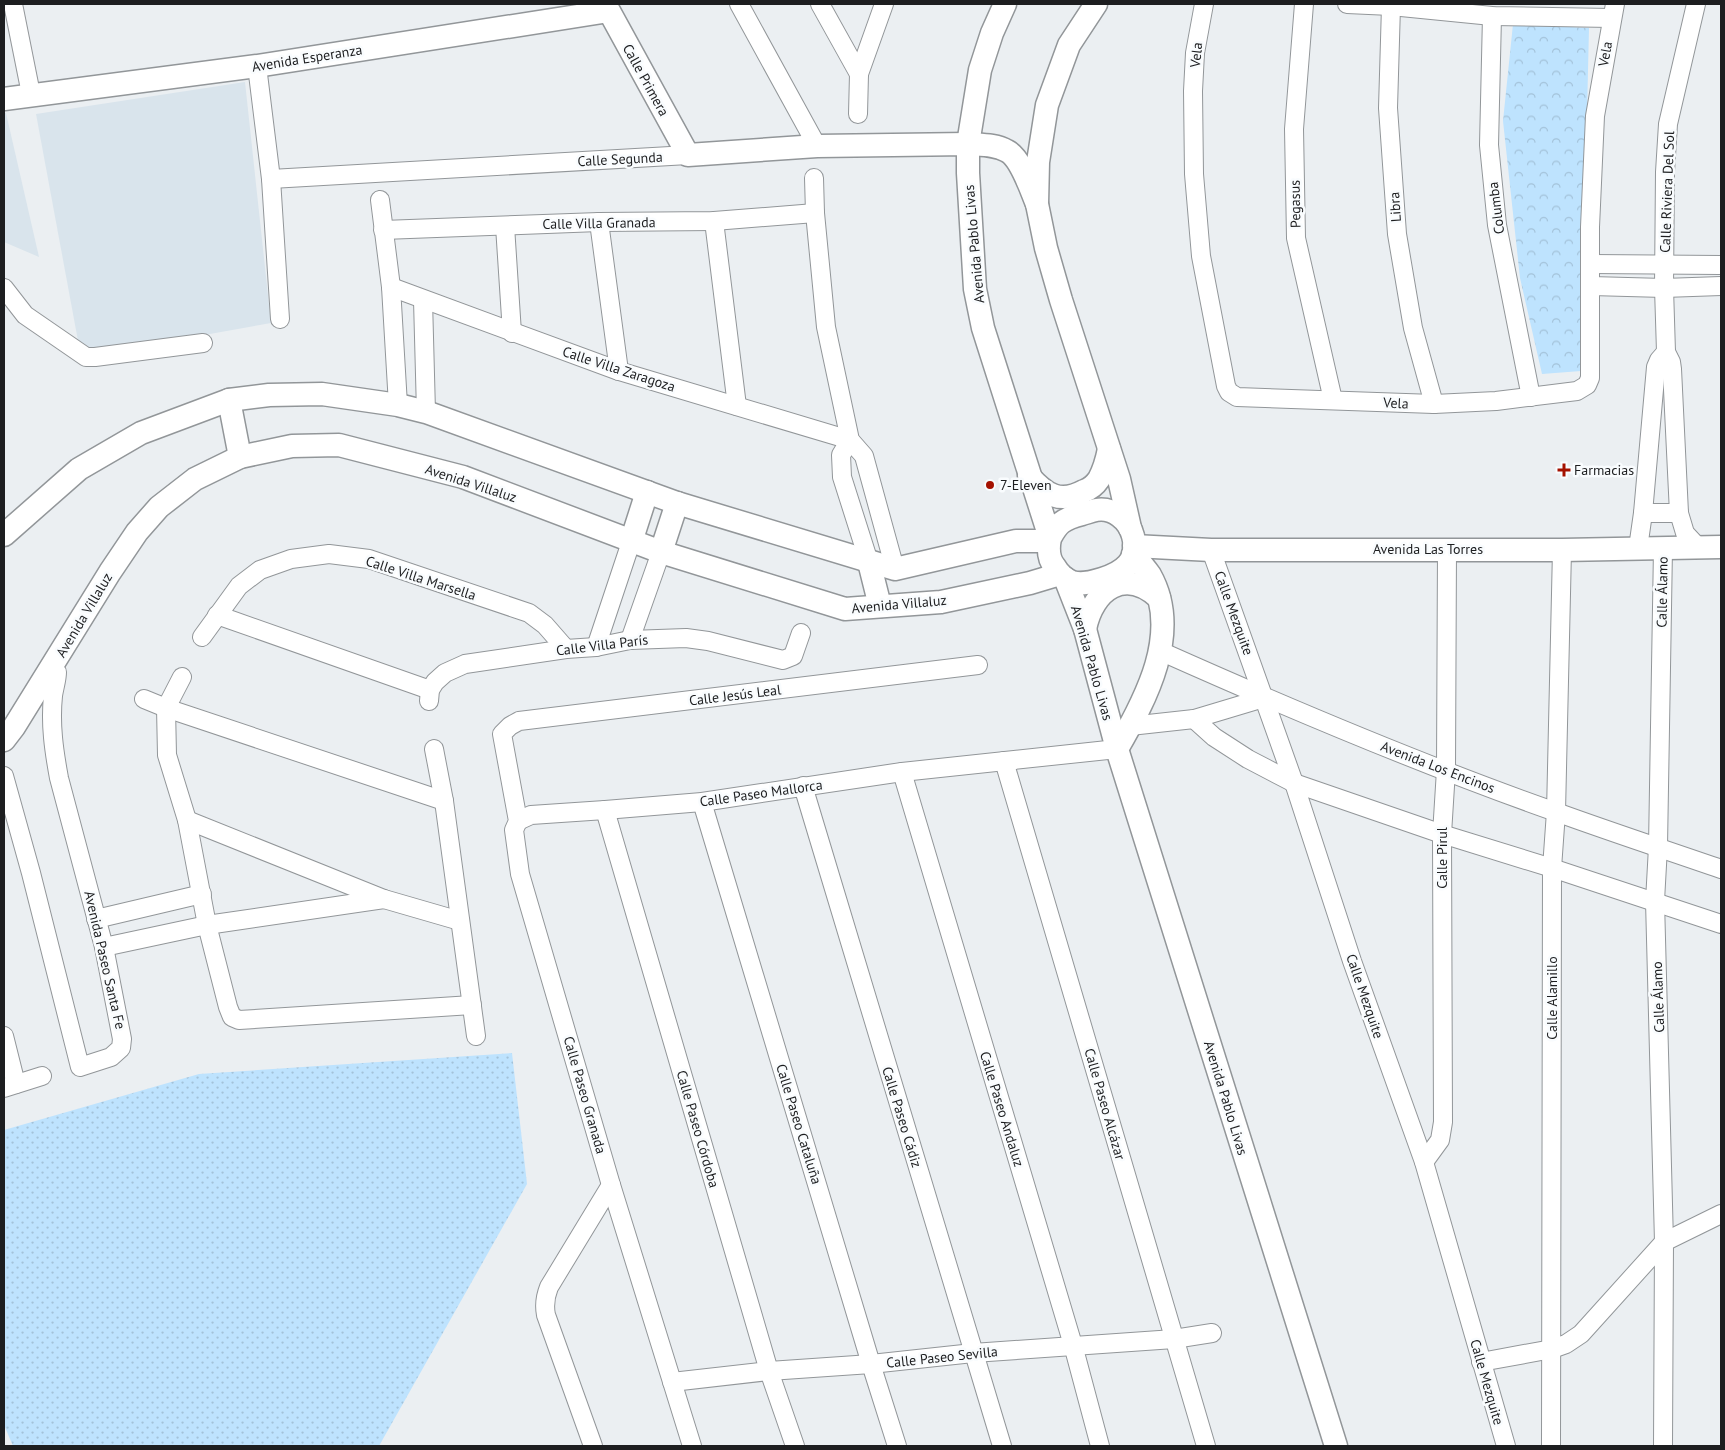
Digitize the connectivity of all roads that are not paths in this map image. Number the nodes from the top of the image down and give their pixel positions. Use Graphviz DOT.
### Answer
graph roads {
  1 [pos="12,4"];
  2 [pos="739,4"];
  3 [pos="820,4"];
  4 [pos="884,4"];
  5 [pos="1005,4"];
  6 [pos="1096,4"];
  7 [pos="1204,4"];
  8 [pos="1304,4"];
  9 [pos="1346,4"];
  10 [pos="1696,4"];
  11 [pos="1391,6"];
  12 [pos="607,8"];
  13 [pos="1613,11"];
  14 [pos="1492,16"];
  15 [pos="257,66"];
  16 [pos="859,74"];
  17 [pos="31,94"];
  18 [pos="4,99"];
  19 [pos="858,114"];
  20 [pos="968,144"];
  21 [pos="817,146"];
  22 [pos="688,155"];
  23 [pos="271,178"];
  24 [pos="814,178"];
  25 [pos="380,200"];
  26 [pos="1037,204"];
  27 [pos="815,213"];
  28 [pos="714,221"];
  29 [pos="599,222"];
  30 [pos="505,226"];
  31 [pos="384,230"];
  32 [pos="1591,264"];
  33 [pos="1665,265"];
  34 [pos="1721,265"];
  35 [pos="1591,286"];
  36 [pos="1721,286"];
  37 [pos="391,287"];
  38 [pos="4,288"];
  39 [pos="1664,288"];
  40 [pos="423,300"];
  41 [pos="280,319"];
  42 [pos="512,332"];
  43 [pos="203,343"];
  44 [pos="1666,352"];
  45 [pos="619,371"];
  46 [pos="1531,397"];
  47 [pos="229,400"];
  48 [pos="1333,400"];
  49 [pos="1434,404"];
  50 [pos="398,405"];
  51 [pos="737,406"];
  52 [pos="426,412"];
  53 [pos="850,440"];
  54 [pos="1649,445"];
  55 [pos="1676,446"];
  56 [pos="1109,449"];
  57 [pos="240,457"];
  58 [pos="1029,476"];
  59 [pos="647,492"];
  60 [pos="677,503"];
  61 [pos="1678,513"];
  62 [pos="1643,514"];
  63 [pos="4,534"];
  64 [pos="1050,540"];
  65 [pos="1016,541"];
  66 [pos="631,542"];
  67 [pos="1133,542"];
  68 [pos="1698,547"];
  69 [pos="1721,547"];
  70 [pos="1638,548"];
  71 [pos="1663,548"];
  72 [pos="1447,549"];
  73 [pos="1211,550"];
  74 [pos="1562,550"];
  75 [pos="660,552"];
  76 [pos="869,562"];
  77 [pos="895,569"];
  78 [pos="1062,576"];
  79 [pos="1030,583"];
  80 [pos="1159,598"];
  81 [pos="903,605"];
  82 [pos="880,606"];
  83 [pos="217,615"];
  84 [pos="1085,629"];
  85 [pos="801,633"];
  86 [pos="202,637"];
  87 [pos="630,640"];
  88 [pos="596,647"];
  89 [pos="566,649"];
  90 [pos="1160,651"];
  91 [pos="978,665"];
  92 [pos="55,673"];
  93 [pos="182,677"];
  94 [pos="1264,698"];
  95 [pos="144,699"];
  96 [pos="166,708"];
  97 [pos="1194,719"];
  98 [pos="1130,726"];
  99 [pos="4,740"];
  100 [pos="502,740"];
  101 [pos="434,749"];
  102 [pos="1116,749"];
  103 [pos="1004,761"];
  104 [pos="1446,770"];
  105 [pos="902,772"];
  106 [pos="4,776"];
  107 [pos="1294,784"];
  108 [pos="803,786"];
  109 [pos="444,801"];
  110 [pos="702,802"];
  111 [pos="605,810"];
  112 [pos="1556,812"];
  113 [pos="186,820"];
  114 [pos="518,821"];
  115 [pos="1442,834"];
  116 [pos="1658,847"];
  117 [pos="1552,868"];
  118 [pos="1721,869"];
  119 [pos="202,894"];
  120 [pos="384,898"];
  121 [pos="1655,901"];
  122 [pos="96,919"];
  123 [pos="460,921"];
  124 [pos="1721,924"];
  125 [pos="207,925"];
  126 [pos="104,947"];
  127 [pos="472,1005"];
  128 [pos="4,1036"];
  129 [pos="476,1036"];
  130 [pos="42,1076"];
  131 [pos="10,1086"];
  132 [pos="1424,1162"];
  133 [pos="611,1185"];
  134 [pos="1721,1214"];
  135 [pos="1664,1242"];
  136 [pos="1212,1333"];
  137 [pos="1174,1339"];
  138 [pos="1072,1346"];
  139 [pos="1552,1349"];
  140 [pos="972,1353"];
  141 [pos="1481,1362"];
  142 [pos="871,1364"];
  143 [pos="769,1371"];
  144 [pos="672,1382"];
  145 [pos="593,1446"];
  146 [pos="692,1446"];
  147 [pos="795,1446"];
  148 [pos="897,1446"];
  149 [pos="1002,1446"];
  150 [pos="1100,1446"];
  151 [pos="1206,1446"];
  152 [pos="1336,1446"];
  153 [pos="1506,1446"];
  154 [pos="1552,1446"];
  155 [pos="1662,1446"];
  1 -- 17 [label="street"];
  2 -- 21 [label="street"];
  3 -- 16 [label="street"];
  4 -- 16 [label="street"];
  5 -- 20 [label="street, Avenida Pablo Livas"];
  6 -- 26 [label="street, Avenida Pablo Livas"];
  7 -- 48 [label="street, Vela"];
  8 -- 48 [label="street, Pegasus"];
  9 -- 11 [label="street"];
  10 -- 33 [label="street, Calle Riviera Del Sol"];
  11 -- 14 [label="street"];
  11 -- 49 [label="street, Libra"];
  12 -- 15 [label="street, Avenida Esperanza"];
  12 -- 22 [label="street, Calle Primera"];
  13 -- 14 [label="street"];
  13 -- 32 [label="street, Vela"];
  14 -- 46 [label="street, Columba"];
  15 -- 17 [label="street, Avenida Esperanza"];
  15 -- 23 [label="street"];
  16 -- 19 [label="street"];
  17 -- 18 [label="street, Avenida Esperanza"];
  20 -- 21 [label="street, Calle Segunda"];
  20 -- 26 [label="street, Calle Segunda"];
  20 -- 58 [label="street, Avenida Pablo Livas"];
  21 -- 22 [label="street, Calle Segunda"];
  22 -- 23 [label="street, Calle Segunda"];
  23 -- 41 [label="street"];
  24 -- 27 [label="street"];
  25 -- 31 [label="street"];
  26 -- 56 [label="street, Avenida Pablo Livas"];
  27 -- 28 [label="street, Calle Villa Granada"];
  27 -- 53 [label="street"];
  28 -- 29 [label="street, Calle Villa Granada"];
  28 -- 51 [label="street"];
  29 -- 30 [label="street, Calle Villa Granada"];
  29 -- 45 [label="street"];
  30 -- 31 [label="street, Calle Villa Granada"];
  30 -- 42 [label="street"];
  31 -- 37 [label="street"];
  32 -- 33 [label="street"];
  32 -- 35 [label="street, Vela"];
  33 -- 34 [label="street"];
  33 -- 39 [label="street, Calle Riviera Del Sol"];
  34 -- 36 [label="street"];
  35 -- 39 [label="street"];
  35 -- 46 [label="street, Vela"];
  36 -- 39 [label="street"];
  37 -- 40 [label="street, Calle Villa Zaragoza"];
  37 -- 50 [label="street"];
  38 -- 43 [label="street"];
  39 -- 44 [label="street, Calle Riviera Del Sol"];
  40 -- 42 [label="street, Calle Villa Zaragoza"];
  40 -- 52 [label="street"];
  42 -- 45 [label="street, Calle Villa Zaragoza"];
  44 -- 54 [label="street, Calle Riviera Del Sol"];
  44 -- 55 [label="street, Calle Riviera Del Sol"];
  45 -- 51 [label="street, Calle Villa Zaragoza"];
  46 -- 49 [label="street, Vela"];
  47 -- 50 [label="street"];
  47 -- 57 [label="street"];
  47 -- 63 [label="street"];
  48 -- 49 [label="street, Vela"];
  50 -- 52 [label="street"];
  51 -- 53 [label="street, Calle Villa Zaragoza"];
  52 -- 59 [label="street"];
  53 -- 76 [label="street"];
  53 -- 77 [label="street"];
  54 -- 55 [label="street"];
  54 -- 62 [label="street, Calle Riviera Del Sol"];
  55 -- 61 [label="street, Calle Riviera Del Sol"];
  56 -- 58 [label="street"];
  56 -- 67 [label="street, Avenida Pablo Livas"];
  57 -- 66 [label="street, Avenida Villaluz"];
  57 -- 92 [label="street, Avenida Villaluz"];
  58 -- 64 [label="street, Avenida Pablo Livas"];
  59 -- 60 [label="street"];
  59 -- 66 [label="street"];
  60 -- 75 [label="street"];
  60 -- 76 [label="street"];
  61 -- 62 [label="street"];
  61 -- 68 [label="street, Calle Riviera Del Sol"];
  62 -- 70 [label="street, Calle Riviera Del Sol"];
  64 -- 65 [label="street"];
  64 -- 67 [label="street"];
  64 -- 78 [label="street"];
  65 -- 77 [label="street"];
  65 -- 79 [label="street"];
  66 -- 75 [label="street, Avenida Villaluz"];
  66 -- 88 [label="street"];
  67 -- 73 [label="street, Avenida Las Torres"];
  67 -- 78 [label="street"];
  67 -- 80 [label="street, Avenida Pablo Livas"];
  68 -- 69 [label="street, Avenida Las Torres"];
  68 -- 71 [label="street, Avenida Las Torres"];
  70 -- 71 [label="street, Avenida Las Torres"];
  70 -- 74 [label="street, Avenida Las Torres"];
  71 -- 116 [label="street, Calle Álamo"];
  72 -- 73 [label="street, Avenida Las Torres"];
  72 -- 74 [label="street, Avenida Las Torres"];
  72 -- 104 [label="street, Calle Pirul"];
  73 -- 94 [label="street, Calle Mezquite"];
  74 -- 112 [label="street, Calle Alamillo"];
  75 -- 82 [label="street, Avenida Villaluz"];
  75 -- 87 [label="street"];
  76 -- 77 [label="street"];
  76 -- 82 [label="street"];
  77 -- 81 [label="street"];
  78 -- 79 [label="street, Avenida Villaluz"];
  78 -- 84 [label="street, Avenida Pablo Livas"];
  79 -- 81 [label="street, Avenida Villaluz"];
  80 -- 84 [label="street"];
  80 -- 90 [label="street, Avenida Pablo Livas"];
  81 -- 82 [label="street, Avenida Villaluz"];
  83 -- 86 [label="street, Calle Villa Marsella"];
  83 -- 89 [label="street, Calle Villa París"];
  83 -- 89 [label="street, Calle Villa Marsella"];
  84 -- 102 [label="street, Avenida Pablo Livas"];
  85 -- 87 [label="street, Calle Villa París"];
  87 -- 88 [label="street, Calle Villa París"];
  88 -- 89 [label="street, Calle Villa París"];
  90 -- 94 [label="street, Avenida Los Encinos"];
  90 -- 98 [label="street, Avenida Pablo Livas"];
  91 -- 100 [label="street, Calle Jesús Leal"];
  92 -- 99 [label="street, Avenida Villaluz"];
  92 -- 122 [label="street, Avenida Paseo Santa Fe"];
  93 -- 96 [label="street"];
  94 -- 97 [label="street"];
  94 -- 104 [label="street, Avenida Los Encinos"];
  94 -- 107 [label="street, Calle Mezquite"];
  95 -- 96 [label="street"];
  96 -- 109 [label="street"];
  96 -- 113 [label="street"];
  97 -- 98 [label="street"];
  97 -- 107 [label="street"];
  98 -- 102 [label="street, Avenida Pablo Livas"];
  100 -- 114 [label="street, Calle Paseo Granada"];
  101 -- 109 [label="street"];
  102 -- 103 [label="street, Calle Paseo Mallorca"];
  102 -- 152 [label="street, Avenida Pablo Livas"];
  103 -- 105 [label="street, Calle Paseo Mallorca"];
  103 -- 137 [label="street, Calle Paseo Alcázar"];
  104 -- 112 [label="street, Avenida Los Encinos"];
  104 -- 115 [label="street, Calle Pirul"];
  105 -- 108 [label="street, Calle Paseo Mallorca"];
  105 -- 138 [label="street, Calle Paseo Andaluz"];
  106 -- 126 [label="street, Avenida Paseo Santa Fe"];
  107 -- 115 [label="street"];
  107 -- 132 [label="street, Calle Mezquite"];
  108 -- 110 [label="street, Calle Paseo Mallorca"];
  108 -- 140 [label="street, Calle Paseo Cádiz"];
  109 -- 123 [label="street"];
  110 -- 111 [label="street, Calle Paseo Mallorca"];
  110 -- 142 [label="street, Calle Paseo Cataluña"];
  111 -- 114 [label="street, Calle Paseo Mallorca"];
  111 -- 143 [label="street, Calle Paseo Córdoba"];
  112 -- 116 [label="street, Avenida Los Encinos"];
  112 -- 117 [label="street, Calle Alamillo"];
  113 -- 119 [label="street"];
  113 -- 120 [label="street"];
  114 -- 133 [label="street, Calle Paseo Granada"];
  115 -- 117 [label="street"];
  115 -- 132 [label="street, Calle Pirul"];
  116 -- 118 [label="street, Avenida Los Encinos"];
  116 -- 121 [label="street, Calle Álamo"];
  117 -- 121 [label="street"];
  117 -- 139 [label="street, Calle Alamillo"];
  119 -- 122 [label="street"];
  119 -- 125 [label="street"];
  120 -- 123 [label="street"];
  120 -- 125 [label="street"];
  121 -- 124 [label="street"];
  121 -- 135 [label="street, Calle Álamo"];
  122 -- 126 [label="street, Avenida Paseo Santa Fe"];
  123 -- 127 [label="street"];
  125 -- 126 [label="street"];
  125 -- 127 [label="street"];
  127 -- 129 [label="street"];
  128 -- 131 [label="street"];
  130 -- 131 [label="street"];
  132 -- 141 [label="street, Calle Mezquite"];
  133 -- 144 [label="street, Calle Paseo Granada"];
  133 -- 145 [label="street"];
  134 -- 135 [label="street"];
  135 -- 139 [label="street"];
  135 -- 155 [label="street, Calle Álamo"];
  136 -- 137 [label="street, Calle Paseo Sevilla"];
  137 -- 138 [label="street, Calle Paseo Sevilla"];
  137 -- 151 [label="street, Calle Paseo Alcázar"];
  138 -- 140 [label="street, Calle Paseo Sevilla"];
  138 -- 150 [label="street, Calle Paseo Andaluz"];
  139 -- 141 [label="street"];
  139 -- 154 [label="street, Calle Alamillo"];
  140 -- 142 [label="street, Calle Paseo Sevilla"];
  140 -- 149 [label="street, Calle Paseo Cádiz"];
  141 -- 153 [label="street, Calle Mezquite"];
  142 -- 143 [label="street, Calle Paseo Sevilla"];
  142 -- 148 [label="street, Calle Paseo Cataluña"];
  143 -- 144 [label="street, Calle Paseo Sevilla"];
  143 -- 147 [label="street, Calle Paseo Córdoba"];
  144 -- 146 [label="street, Calle Paseo Granada"];
}
